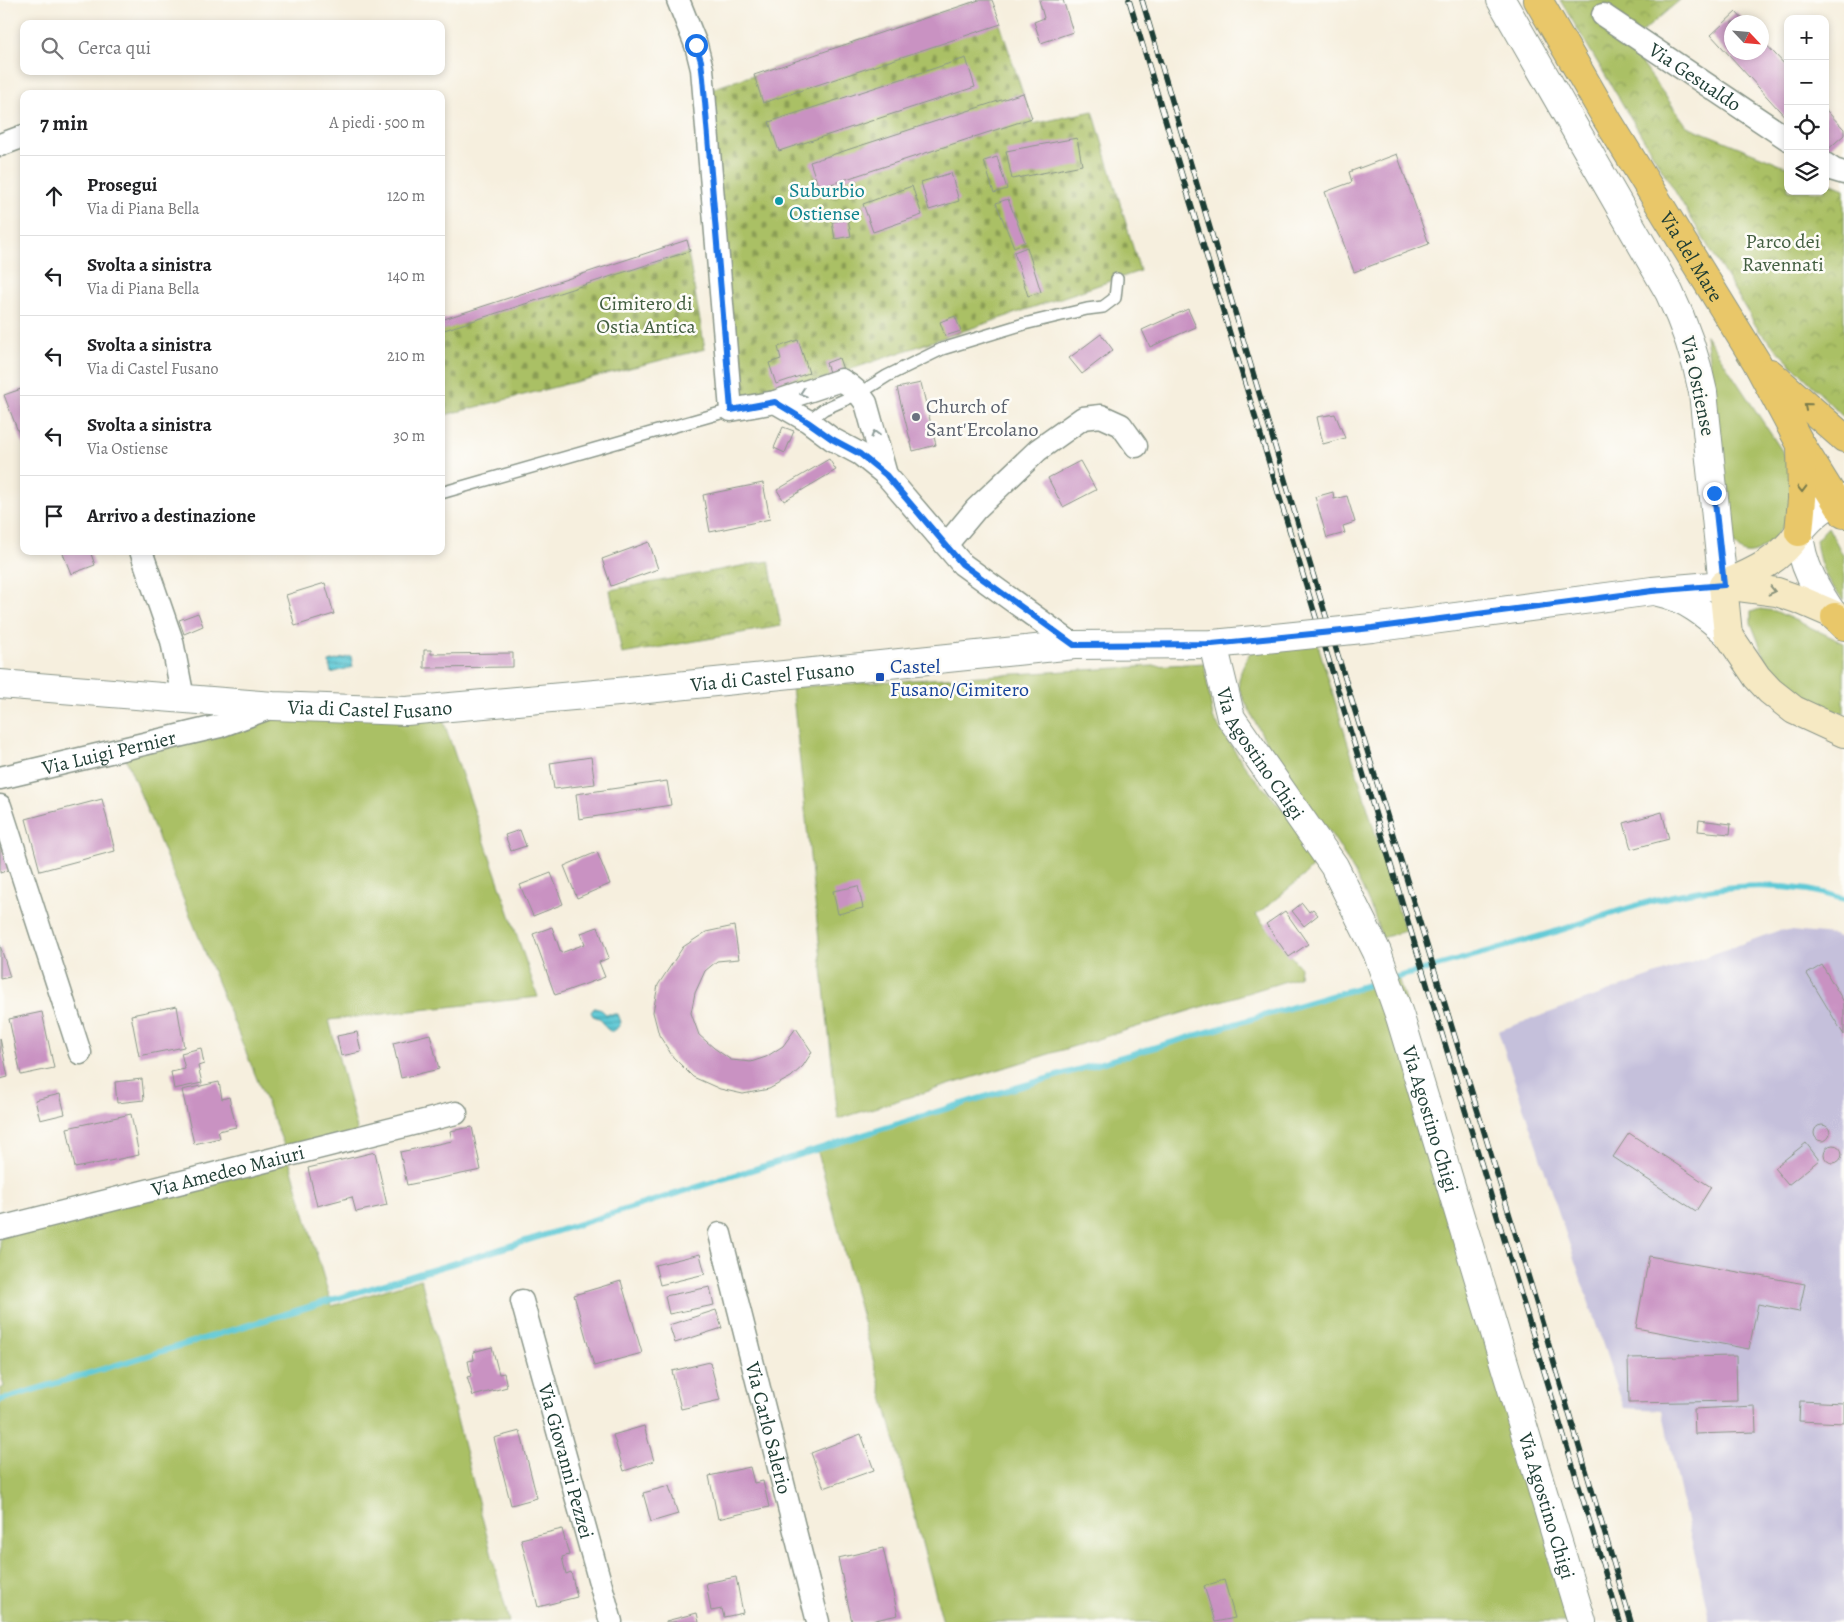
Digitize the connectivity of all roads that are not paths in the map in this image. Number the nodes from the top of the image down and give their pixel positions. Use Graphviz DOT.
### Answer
graph roads {
  1 [pos="678,0"];
  2 [pos="1501,0"];
  3 [pos="1538,0"];
  4 [pos="1603,15"];
  5 [pos="1784,136"];
  6 [pos="20,138"];
  7 [pos="0,145"];
  8 [pos="1829,167"];
  9 [pos="1844,174"];
  10 [pos="1117,279"];
  11 [pos="1756,360"];
  12 [pos="860,393"];
  13 [pos="775,402"];
  14 [pos="731,410"];
  15 [pos="808,422"];
  16 [pos="1844,438"];
  17 [pos="1801,445"];
  18 [pos="1136,446"];
  19 [pos="886,475"];
  20 [pos="445,491"];
  21 [pos="1841,504"];
  22 [pos="1799,532"];
  23 [pos="946,546"];
  24 [pos="142,555"];
  25 [pos="1724,585"];
  26 [pos="1652,591"];
  27 [pos="1841,620"];
  28 [pos="1728,634"];
  29 [pos="1212,644"];
  30 [pos="1074,645"];
  31 [pos="0,684"];
  32 [pos="183,698"];
  33 [pos="223,714"];
  34 [pos="1844,733"];
  35 [pos="0,778"];
  36 [pos="0,806"];
  37 [pos="80,1054"];
  38 [pos="456,1113"];
  39 [pos="0,1228"];
  40 [pos="720,1234"];
  41 [pos="522,1301"];
  42 [pos="611,1622"];
  43 [pos="818,1622"];
  44 [pos="1582,1622"];
  1 -- 14 [label="street"];
  2 -- 25 [label="street, Via Ostiense"];
  3 -- 11 [label="main road, Via del Mare"];
  4 -- 5 [label="street, Via Gesualdo"];
  6 -- 7 [label="street"];
  8 -- 9 [label="street"];
  10 -- 12 [label="lane"];
  16 -- 11 [label="main road, one-way"];
  11 -- 17 [label="main road, Via del Mare"];
  12 -- 13 [label="street, one-way"];
  12 -- 15 [label="lane"];
  19 -- 12 [label="street, one-way"];
  13 -- 14 [label="street"];
  13 -- 15 [label="street"];
  14 -- 20 [label="lane"];
  15 -- 19 [label="street"];
  17 -- 21 [label="main road, Via del Mare"];
  17 -- 22 [label="main road, one-way"];
  18 -- 23 [label="street"];
  19 -- 23 [label="street"];
  21 -- 22 [label="street"];
  22 -- 25 [label="main road"];
  22 -- 27 [label="street"];
  23 -- 30 [label="street"];
  24 -- 32 [label="street"];
  25 -- 26 [label="street, Via di Castel Fusano"];
  25 -- 27 [label="main road, one-way"];
  25 -- 28 [label="main road, Via Ostiense"];
  26 -- 28 [label="street"];
  26 -- 29 [label="street, Via di Castel Fusano, bridge"];
  28 -- 34 [label="main road, Via Ostiense"];
  29 -- 30 [label="street, Via di Castel Fusano"];
  29 -- 44 [label="street, Via Agostino Chigi"];
  30 -- 33 [label="street, Via di Castel Fusano"];
  31 -- 32 [label="street, Via di Castel Fusano"];
  32 -- 33 [label="street, Via di Castel Fusano"];
  33 -- 35 [label="street, Via Luigi Pernier"];
  36 -- 37 [label="street"];
  38 -- 39 [label="street, Via Amedeo Maiuri"];
  40 -- 43 [label="street, Via Carlo Salerio"];
  41 -- 42 [label="street, Via Giovanni Pezzei"];
}
